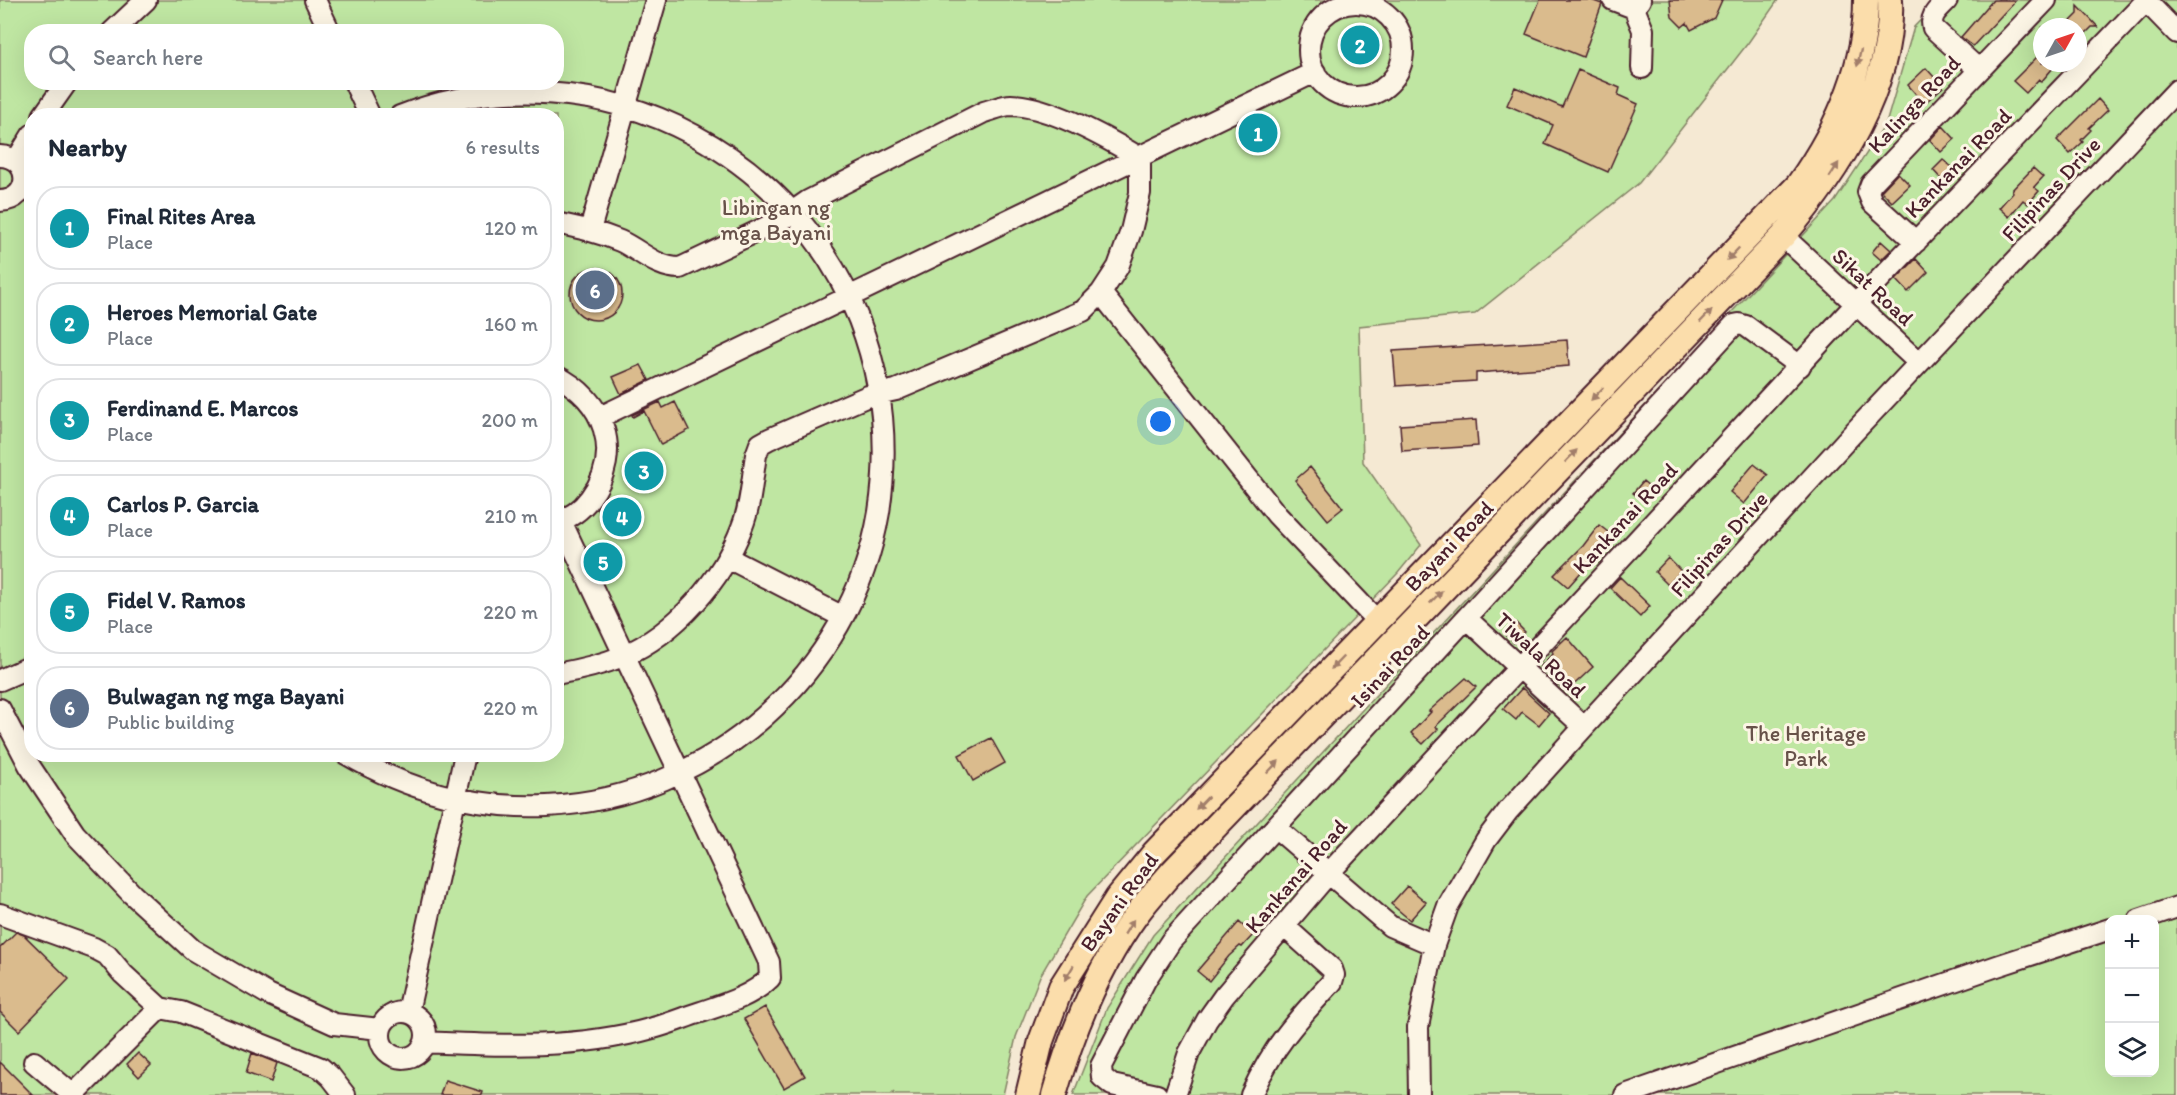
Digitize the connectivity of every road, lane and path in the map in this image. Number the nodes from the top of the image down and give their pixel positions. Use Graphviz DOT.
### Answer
graph roads {
  1 [pos="146,0"];
  2 [pos="315,0"];
  3 [pos="656,0"];
  4 [pos="1613,0"];
  5 [pos="1866,0"];
  6 [pos="1890,0"];
  7 [pos="1947,0"];
  8 [pos="2046,0"];
  9 [pos="2146,0"];
  10 [pos="1372,3"];
  11 [pos="1637,4"];
  12 [pos="120,24"];
  13 [pos="326,24"];
  14 [pos="2177,33"];
  15 [pos="1642,68"];
  16 [pos="1979,70"];
  17 [pos="1315,72"];
  18 [pos="61,90"];
  19 [pos="358,90"];
  20 [pos="2177,90"];
  21 [pos="625,105"];
  22 [pos="49,108"];
  23 [pos="366,108"];
  24 [pos="420,108"];
  25 [pos="24,143"];
  26 [pos="1140,158"];
  27 [pos="8,159"];
  28 [pos="24,176"];
  29 [pos="24,193"];
  30 [pos="0,201"];
  31 [pos="793,212"];
  32 [pos="564,225"];
  33 [pos="590,230"];
  34 [pos="1781,235"];
  35 [pos="1916,242"];
  36 [pos="1101,293"];
  37 [pos="850,297"];
  38 [pos="1856,304"];
  39 [pos="1918,362"];
  40 [pos="1800,366"];
  41 [pos="564,381"];
  42 [pos="880,394"];
  43 [pos="600,417"];
  44 [pos="564,519"];
  45 [pos="564,532"];
  46 [pos="728,558"];
  47 [pos="843,618"];
  48 [pos="1466,618"];
  49 [pos="1377,621"];
  50 [pos="625,655"];
  51 [pos="1519,666"];
  52 [pos="24,670"];
  53 [pos="564,672"];
  54 [pos="0,680"];
  55 [pos="0,709"];
  56 [pos="1584,727"];
  57 [pos="24,755"];
  58 [pos="27,762"];
  59 [pos="360,762"];
  60 [pos="463,762"];
  61 [pos="681,773"];
  62 [pos="455,798"];
  63 [pos="1275,827"];
  64 [pos="1328,874"];
  65 [pos="2177,907"];
  66 [pos="0,914"];
  67 [pos="2154,915"];
  68 [pos="1284,926"];
  69 [pos="2105,930"];
  70 [pos="1434,945"];
  71 [pos="160,1008"];
  72 [pos="408,1012"];
  73 [pos="380,1029"];
  74 [pos="425,1042"];
  75 [pos="34,1062"];
  76 [pos="73,1095"];
  77 [pos="345,1095"];
  78 [pos="1028,1095"];
  79 [pos="1054,1095"];
  80 [pos="1157,1095"];
  81 [pos="1174,1095"];
  82 [pos="1251,1095"];
  83 [pos="1419,1095"];
  84 [pos="1625,1095"];
  1 -- 12 [label="street"];
  2 -- 13 [label="street"];
  3 -- 21 [label="street"];
  4 -- 11 [label="street"];
  5 -- 34 [label="main road, Bayani Road, one-way"];
  34 -- 6 [label="main road, Bayani Road, one-way"];
  7 -- 16 [label="street"];
  8 -- 16 [label="street, Kalinga Road"];
  9 -- 14 [label="street"];
  9 -- 35 [label="street, Kankanai Road"];
  10 -- 17 [label="street"];
  10 -- 17 [label="street"];
  11 -- 15 [label="street"];
  16 -- 35 [label="street, Kalinga Road"];
  17 -- 26 [label="street"];
  18 -- 22 [label="street"];
  19 -- 23 [label="street"];
  20 -- 39 [label="street, Filipinas Drive"];
  21 -- 24 [label="street"];
  21 -- 31 [label="street"];
  21 -- 33 [label="street"];
  25 -- 27 [label="street"];
  26 -- 31 [label="street"];
  26 -- 36 [label="street"];
  26 -- 37 [label="street"];
  27 -- 28 [label="street"];
  29 -- 30 [label="street"];
  31 -- 33 [label="street"];
  31 -- 37 [label="street"];
  32 -- 33 [label="street"];
  34 -- 38 [label="street, Sikat Road"];
  34 -- 49 [label="main road, Bayani Road, one-way"];
  79 -- 34 [label="main road, Bayani Road, one-way"];
  35 -- 38 [label="street, Kankanai Road"];
  36 -- 42 [label="street"];
  36 -- 49 [label="street"];
  37 -- 42 [label="street"];
  37 -- 43 [label="street"];
  38 -- 39 [label="street, Sikat Road"];
  38 -- 40 [label="street, Kankanai Road"];
  39 -- 56 [label="street, Filipinas Drive"];
  40 -- 48 [label="street, Isinai Road"];
  40 -- 51 [label="street, Kankanai Road"];
  41 -- 43 [label="street"];
  42 -- 46 [label="street"];
  42 -- 47 [label="street"];
  43 -- 44 [label="street"];
  45 -- 50 [label="street"];
  46 -- 47 [label="street"];
  46 -- 50 [label="street"];
  47 -- 61 [label="street"];
  48 -- 51 [label="street, Tiwala Road"];
  48 -- 63 [label="street, Isinai Road"];
  49 -- 78 [label="main road, Bayani Road, one-way"];
  50 -- 53 [label="street"];
  50 -- 61 [label="street"];
  51 -- 56 [label="street, Tiwala Road"];
  51 -- 64 [label="street, Kankanai Road"];
  52 -- 54 [label="street"];
  55 -- 57 [label="street"];
  56 -- 70 [label="street, Filipinas Drive"];
  58 -- 73 [label="street"];
  59 -- 62 [label="street"];
  60 -- 62 [label="street"];
  61 -- 62 [label="street"];
  61 -- 74 [label="street"];
  62 -- 72 [label="street"];
  63 -- 64 [label="street"];
  63 -- 80 [label="street, Isinai Road"];
  64 -- 68 [label="street, Kankanai Road"];
  64 -- 70 [label="street"];
  65 -- 67 [label="street"];
  66 -- 71 [label="street"];
  68 -- 81 [label="street, Kankanai Road"];
  68 -- 82 [label="street"];
  69 -- 84 [label="street"];
  70 -- 83 [label="street, Filipinas Drive"];
  71 -- 76 [label="street"];
  71 -- 77 [label="street"];
  72 -- 73 [label="street"];
  72 -- 74 [label="street"];
  73 -- 74 [label="street"];
  75 -- 76 [label="street"];
}
